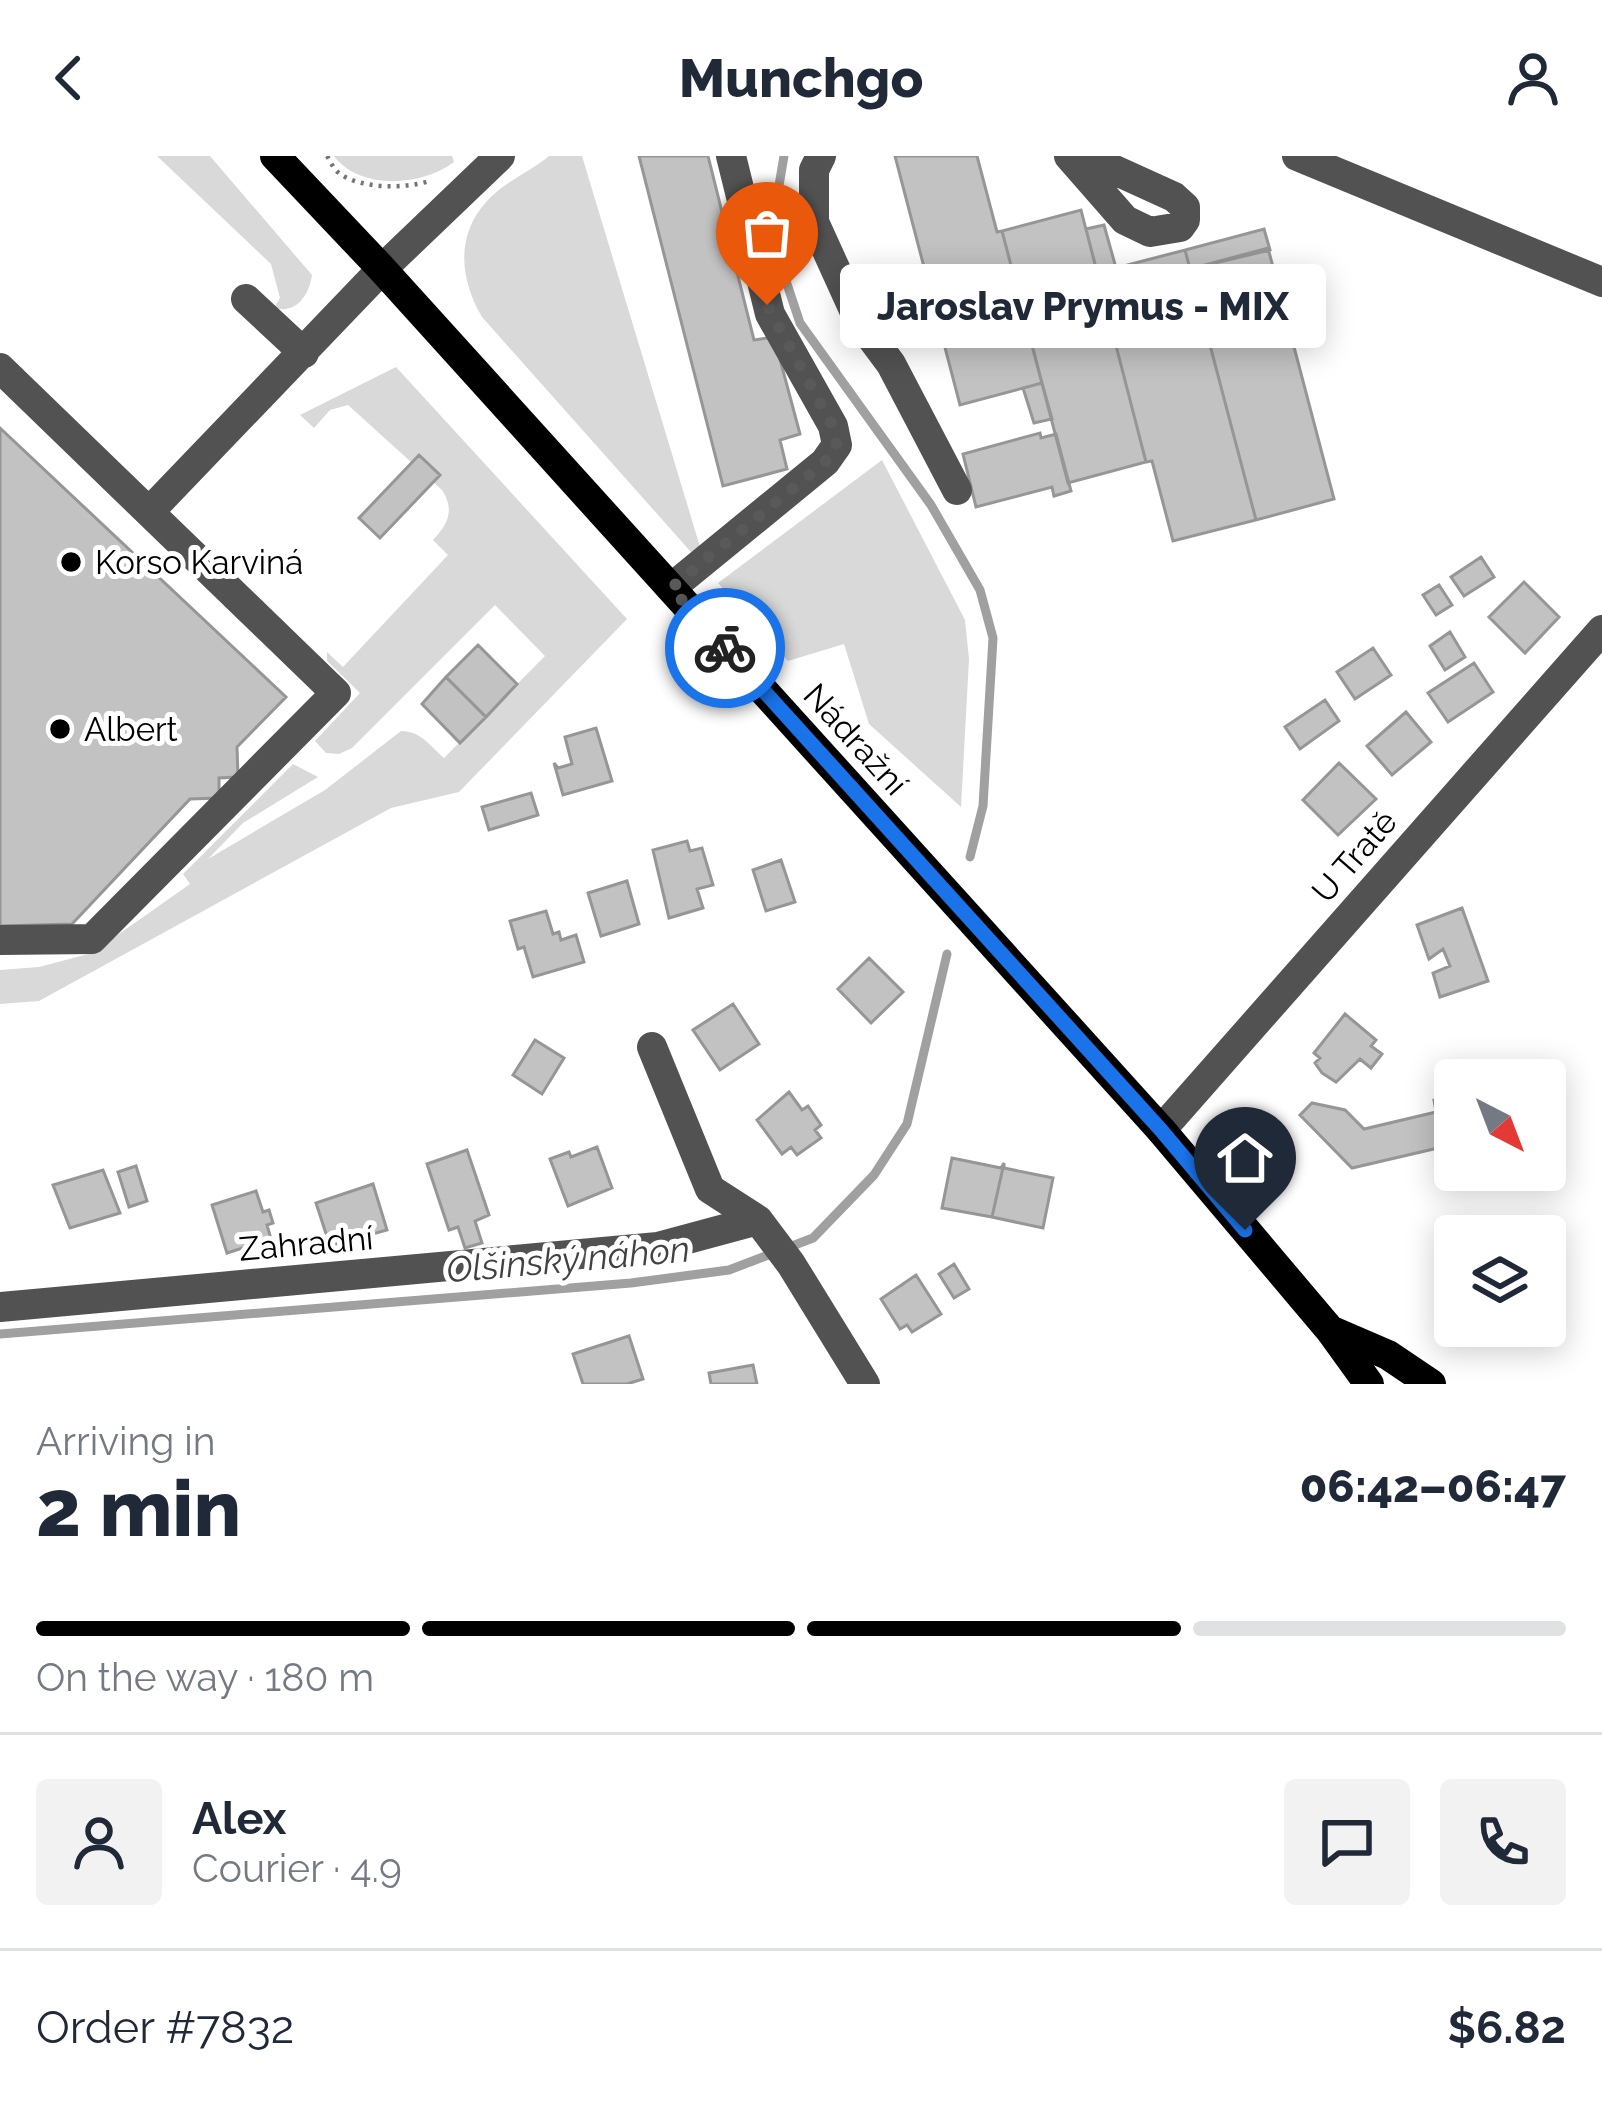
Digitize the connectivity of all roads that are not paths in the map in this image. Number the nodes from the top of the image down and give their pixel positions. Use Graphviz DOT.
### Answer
graph roads {
  1 [pos="275,156"];
  2 [pos="500,156"];
  3 [pos="730,156"];
  4 [pos="821,156"];
  5 [pos="1070,156"];
  6 [pos="1084,156"];
  7 [pos="1297,156"];
  8 [pos="382,269"];
  9 [pos="1602,282"];
  10 [pos="246,299"];
  11 [pos="304,352"];
  12 [pos="0,368"];
  13 [pos="957,490"];
  14 [pos="149,512"];
  15 [pos="671,588"];
  16 [pos="1602,630"];
  17 [pos="0,940"];
  18 [pos="652,1047"];
  19 [pos="1161,1130"];
  20 [pos="774,1241"];
  21 [pos="0,1307"];
  22 [pos="1330,1330"];
  23 [pos="865,1384"];
  24 [pos="1369,1384"];
  25 [pos="1431,1384"];
  1 -- 8 [label="main road, Nádražní"];
  2 -- 8 [label="street"];
  3 -- 15 [label="street"];
  4 -- 13 [label="street"];
  5 -- 6 [label="street"];
  7 -- 9 [label="street"];
  8 -- 11 [label="street"];
  8 -- 15 [label="main road, Nádražní"];
  10 -- 11 [label="street"];
  11 -- 14 [label="street"];
  12 -- 14 [label="street"];
  14 -- 17 [label="street"];
  15 -- 19 [label="main road, Nádražní"];
  16 -- 19 [label="street, U Tratě"];
  18 -- 20 [label="street"];
  19 -- 22 [label="main road, Nádražní"];
  20 -- 21 [label="street, Zahradní"];
  20 -- 23 [label="street"];
  22 -- 24 [label="main road, Nádražní"];
  22 -- 25 [label="main road"];
}
